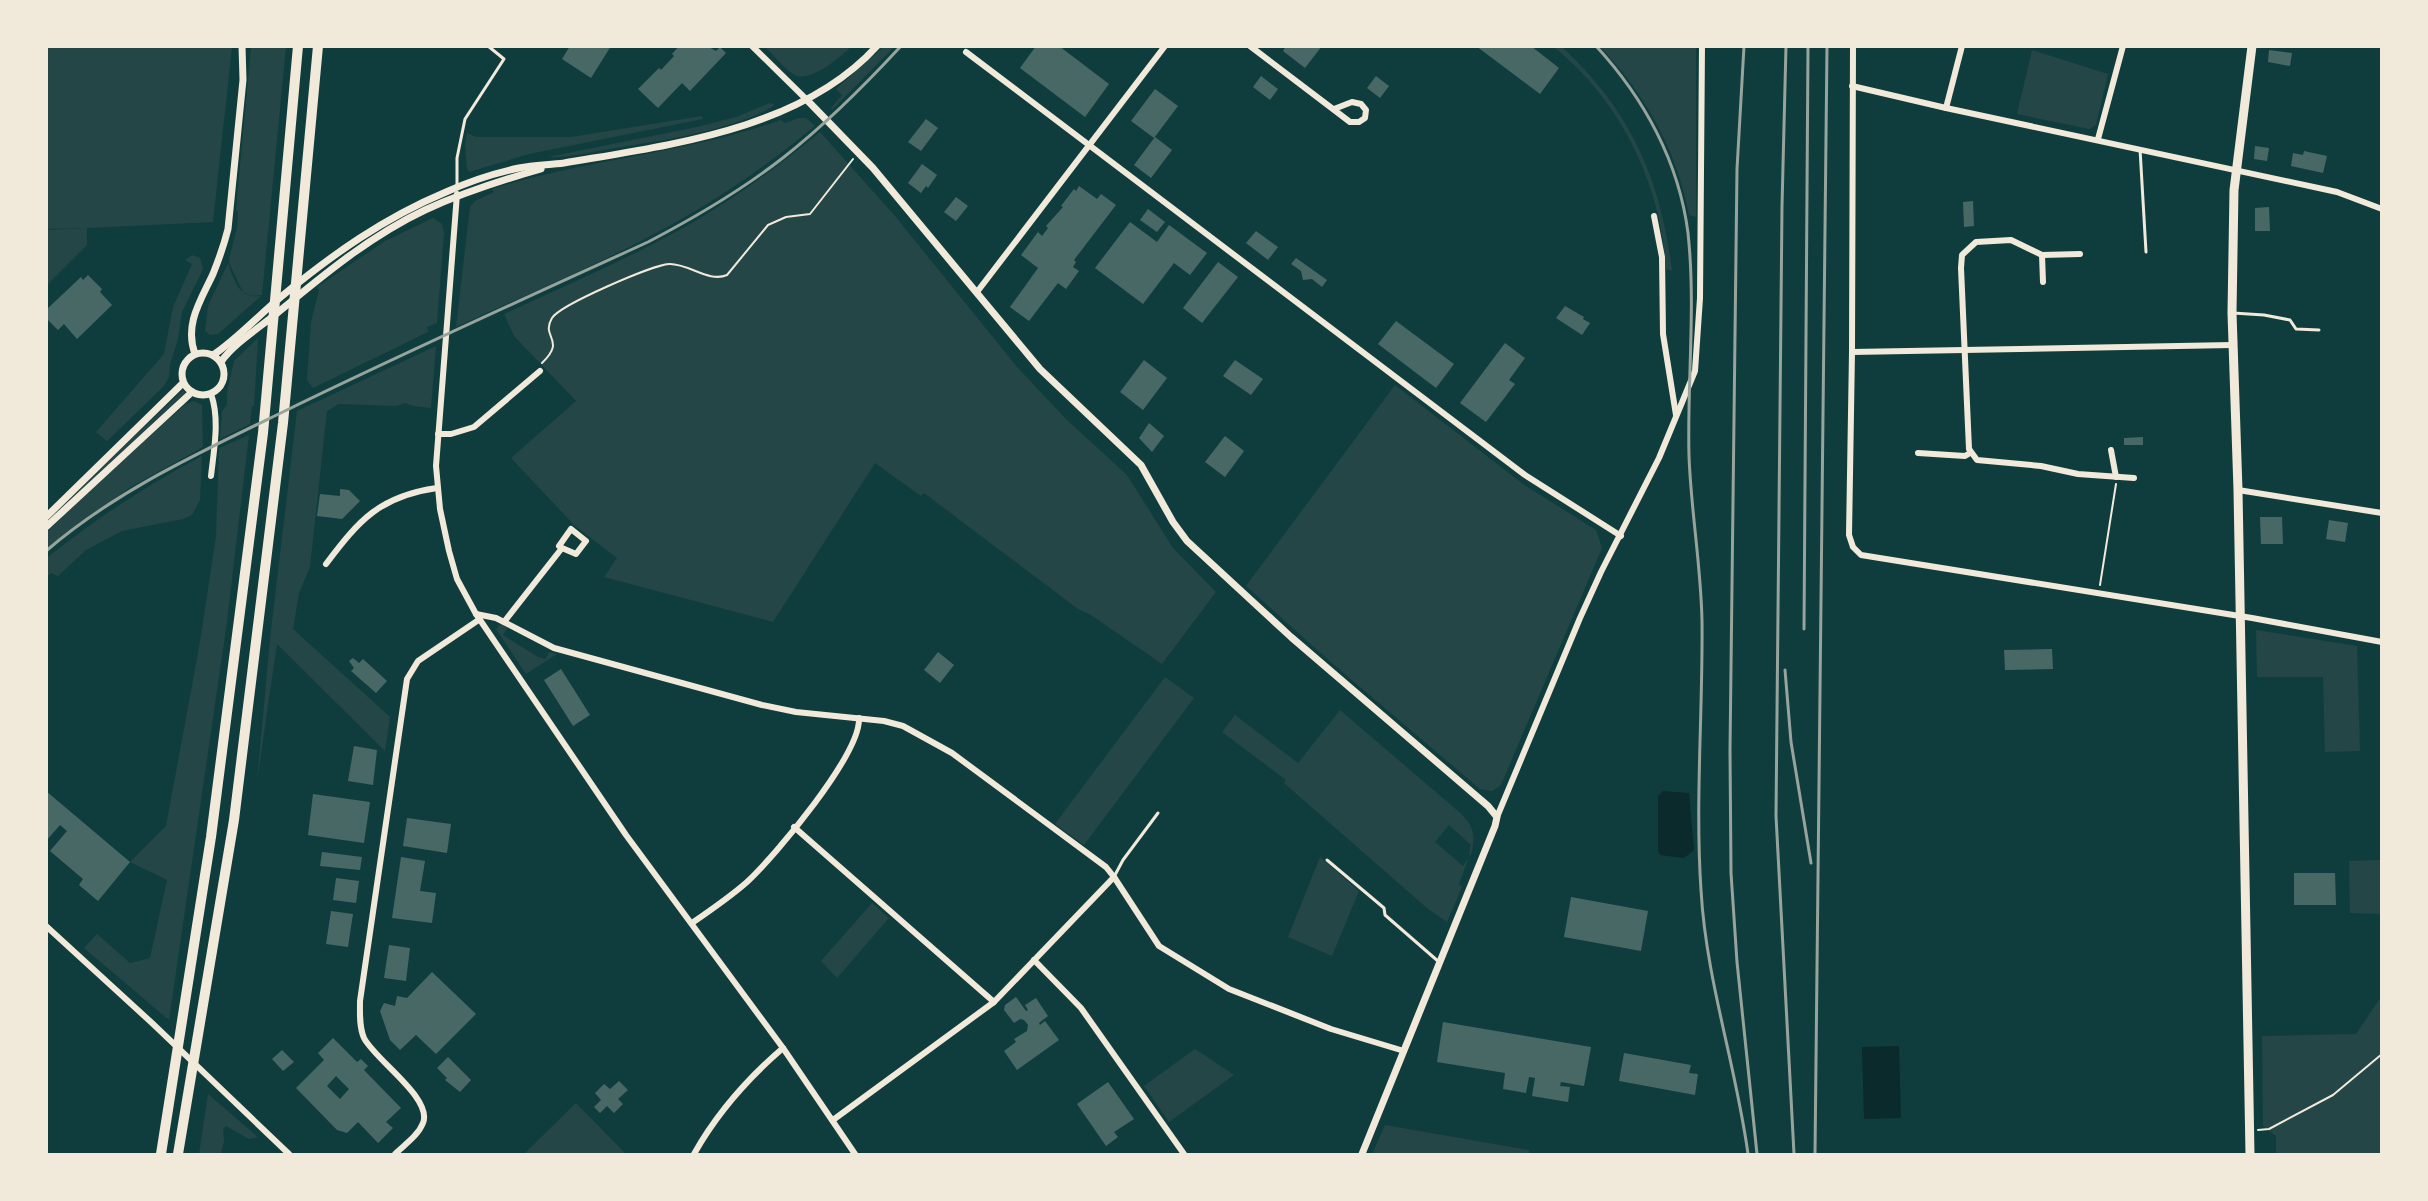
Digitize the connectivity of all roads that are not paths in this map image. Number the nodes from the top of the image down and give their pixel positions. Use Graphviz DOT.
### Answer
graph roads {
  1 [pos="242,46"];
  2 [pos="298,46"];
  3 [pos="318,46"];
  4 [pos="488,46"];
  5 [pos="752,46"];
  6 [pos="877,46"];
  7 [pos="1165,46"];
  8 [pos="1250,46"];
  9 [pos="1702,46"];
  10 [pos="1852,46"];
  11 [pos="1962,46"];
  12 [pos="2123,46"];
  13 [pos="2252,46"];
  14 [pos="966,52"];
  15 [pos="1852,86"];
  16 [pos="807,100"];
  17 [pos="1946,108"];
  18 [pos="1334,109"];
  19 [pos="2098,140"];
  20 [pos="1089,146"];
  21 [pos="2140,149"];
  22 [pos="561,163"];
  23 [pos="2236,170"];
  24 [pos="458,187"];
  25 [pos="457,196"];
  26 [pos="2382,209"];
  27 [pos="1654,216"];
  28 [pos="2146,252"];
  29 [pos="2080,254"];
  30 [pos="2042,255"];
  31 [pos="2043,282"];
  32 [pos="977,292"];
  33 [pos="2232,313"];
  34 [pos="2319,330"];
  35 [pos="2232,345"];
  36 [pos="1965,350"];
  37 [pos="1852,352"];
  38 [pos="195,354"];
  39 [pos="213,355"];
  40 [pos="221,363"];
  41 [pos="540,371"];
  42 [pos="183,383"];
  43 [pos="192,392"];
  44 [pos="211,394"];
  45 [pos="1676,416"];
  46 [pos="438,434"];
  47 [pos="2111,450"];
  48 [pos="1918,453"];
  49 [pos="1970,453"];
  50 [pos="211,476"];
  51 [pos="2116,477"];
  52 [pos="2134,478"];
  53 [pos="437,488"];
  54 [pos="2238,490"];
  55 [pos="2382,513"];
  56 [pos="46,517"];
  57 [pos="46,527"];
  58 [pos="1621,536"];
  59 [pos="562,549"];
  60 [pos="326,564"];
  61 [pos="2239,616"];
  62 [pos="478,617"];
  63 [pos="504,622"];
  64 [pos="2382,642"];
  65 [pos="859,718"];
  66 [pos="1158,813"];
  67 [pos="1497,818"];
  68 [pos="794,826"];
  69 [pos="1327,860"];
  70 [pos="1114,877"];
  71 [pos="692,923"];
  72 [pos="46,926"];
  73 [pos="1034,960"];
  74 [pos="1439,962"];
  75 [pos="993,1002"];
  76 [pos="783,1048"];
  77 [pos="1404,1051"];
  78 [pos="833,1120"];
  79 [pos="160,1155"];
  80 [pos="178,1155"];
  81 [pos="288,1155"];
  82 [pos="395,1155"];
  83 [pos="694,1155"];
  84 [pos="855,1155"];
  85 [pos="1184,1155"];
  86 [pos="1362,1155"];
  87 [pos="2250,1155"];
  1 -- 38 [label="street"];
  2 -- 79 [label="highway"];
  3 -- 80 [label="highway"];
  4 -- 24 [label="lane"];
  5 -- 16 [label="street"];
  6 -- 16 [label="street"];
  7 -- 20 [label="street"];
  8 -- 18 [label="street"];
  9 -- 45 [label="street"];
  10 -- 15 [label="street"];
  11 -- 17 [label="street"];
  12 -- 19 [label="street"];
  13 -- 23 [label="main road"];
  14 -- 20 [label="street"];
  15 -- 17 [label="street"];
  15 -- 37 [label="street"];
  16 -- 22 [label="street"];
  16 -- 32 [label="street"];
  17 -- 19 [label="street"];
  18 -- 18 [label="street"];
  19 -- 21 [label="street"];
  20 -- 32 [label="street"];
  20 -- 58 [label="street"];
  21 -- 23 [label="street"];
  21 -- 28 [label="lane"];
  22 -- 24 [label="street"];
  22 -- 25 [label="street"];
  23 -- 26 [label="street"];
  23 -- 33 [label="main road"];
  24 -- 25 [label="street"];
  24 -- 39 [label="street"];
  25 -- 40 [label="street"];
  25 -- 46 [label="street"];
  27 -- 45 [label="street"];
  29 -- 30 [label="street"];
  30 -- 31 [label="street"];
  30 -- 36 [label="street"];
  32 -- 67 [label="street"];
  33 -- 34 [label="lane"];
  33 -- 35 [label="main road"];
  35 -- 36 [label="street"];
  35 -- 54 [label="main road"];
  36 -- 37 [label="street"];
  36 -- 49 [label="street"];
  37 -- 61 [label="street"];
  38 -- 39 [label="street"];
  38 -- 42 [label="street"];
  39 -- 40 [label="street"];
  40 -- 44 [label="street"];
  41 -- 46 [label="street"];
  42 -- 43 [label="street"];
  42 -- 56 [label="street"];
  43 -- 44 [label="street"];
  43 -- 57 [label="street"];
  44 -- 50 [label="street"];
  45 -- 58 [label="street"];
  46 -- 53 [label="street"];
  47 -- 51 [label="street"];
  48 -- 49 [label="street"];
  49 -- 51 [label="street"];
  51 -- 52 [label="street"];
  53 -- 60 [label="street"];
  53 -- 62 [label="street"];
  54 -- 55 [label="street"];
  54 -- 61 [label="main road"];
  58 -- 67 [label="street"];
  59 -- 63 [label="street"];
  61 -- 64 [label="street"];
  61 -- 87 [label="main road"];
  62 -- 63 [label="street"];
  62 -- 71 [label="street"];
  62 -- 82 [label="street"];
  63 -- 65 [label="street"];
  65 -- 68 [label="street"];
  65 -- 70 [label="street"];
  66 -- 70 [label="lane"];
  67 -- 74 [label="street"];
  68 -- 71 [label="street"];
  68 -- 75 [label="street"];
  69 -- 74 [label="lane"];
  70 -- 73 [label="street"];
  70 -- 77 [label="street"];
  71 -- 76 [label="street"];
  72 -- 81 [label="street"];
  73 -- 75 [label="street"];
  73 -- 85 [label="street"];
  74 -- 77 [label="street"];
  75 -- 78 [label="street"];
  76 -- 78 [label="street"];
  76 -- 83 [label="street"];
  77 -- 86 [label="street"];
  78 -- 84 [label="street"];
}
